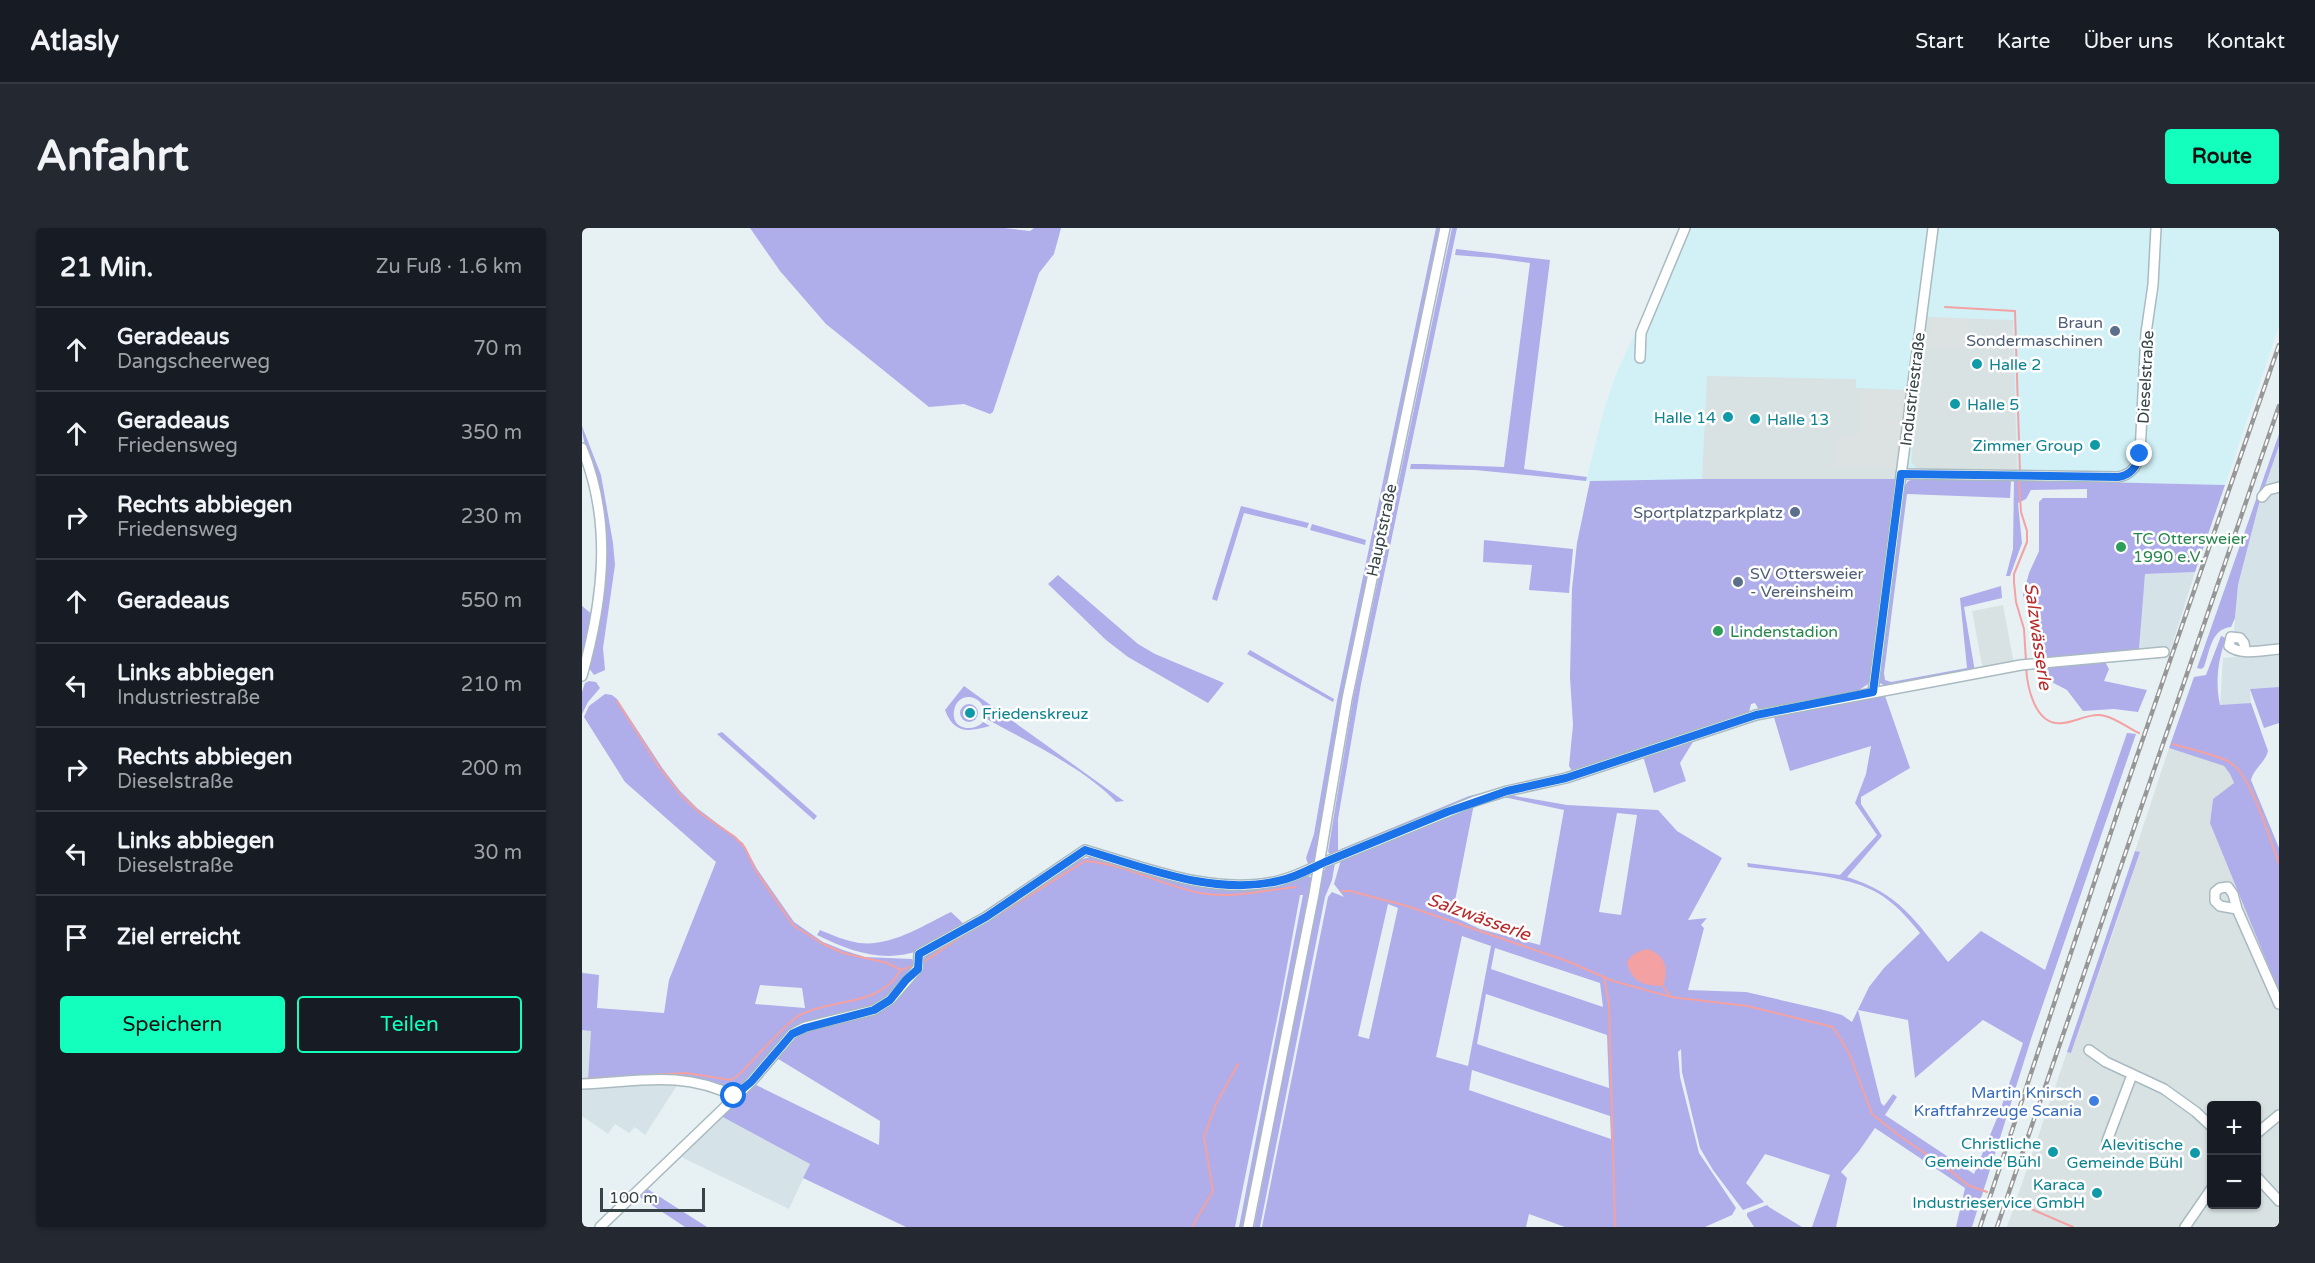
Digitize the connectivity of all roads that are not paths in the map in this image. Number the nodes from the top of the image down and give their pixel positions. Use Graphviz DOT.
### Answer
graph roads {
  1 [pos="1445,228"];
  2 [pos="1685,228"];
  3 [pos="1933,228"];
  4 [pos="2156,228"];
  5 [pos="1640,358"];
  6 [pos="582,448"];
  7 [pos="1901,474"];
  8 [pos="2279,487"];
  9 [pos="2262,497"];
  10 [pos="2279,648"];
  11 [pos="2245,650"];
  12 [pos="2164,652"];
  13 [pos="582,676"];
  14 [pos="1873,692"];
  15 [pos="1320,865"];
  16 [pos="2237,909"];
  17 [pos="2279,1004"];
  18 [pos="2089,1050"];
  19 [pos="2132,1075"];
  20 [pos="582,1084"];
  21 [pos="734,1096"];
  22 [pos="2279,1115"];
  23 [pos="2207,1123"];
  24 [pos="2261,1130"];
  25 [pos="2108,1141"];
  26 [pos="2261,1181"];
  27 [pos="2207,1194"];
  28 [pos="2279,1201"];
  29 [pos="600,1227"];
  30 [pos="1248,1227"];
  31 [pos="2185,1227"];
  1 -- 15 [label="street, Hauptstraße"];
  2 -- 5 [label="street"];
  3 -- 7 [label="street, Industriestraße"];
  4 -- 7 [label="street, Dieselstraße"];
  6 -- 13 [label="street"];
  7 -- 14 [label="street, Industriestraße"];
  8 -- 9 [label="street"];
  10 -- 11 [label="street"];
  12 -- 14 [label="street"];
  14 -- 15 [label="street"];
  15 -- 21 [label="street"];
  15 -- 30 [label="street, Hauptstraße"];
  16 -- 17 [label="street"];
  18 -- 19 [label="street"];
  19 -- 23 [label="street"];
  19 -- 25 [label="street"];
  20 -- 21 [label="street"];
  21 -- 29 [label="street"];
  22 -- 24 [label="street"];
  26 -- 28 [label="street"];
  27 -- 31 [label="street"];
}
